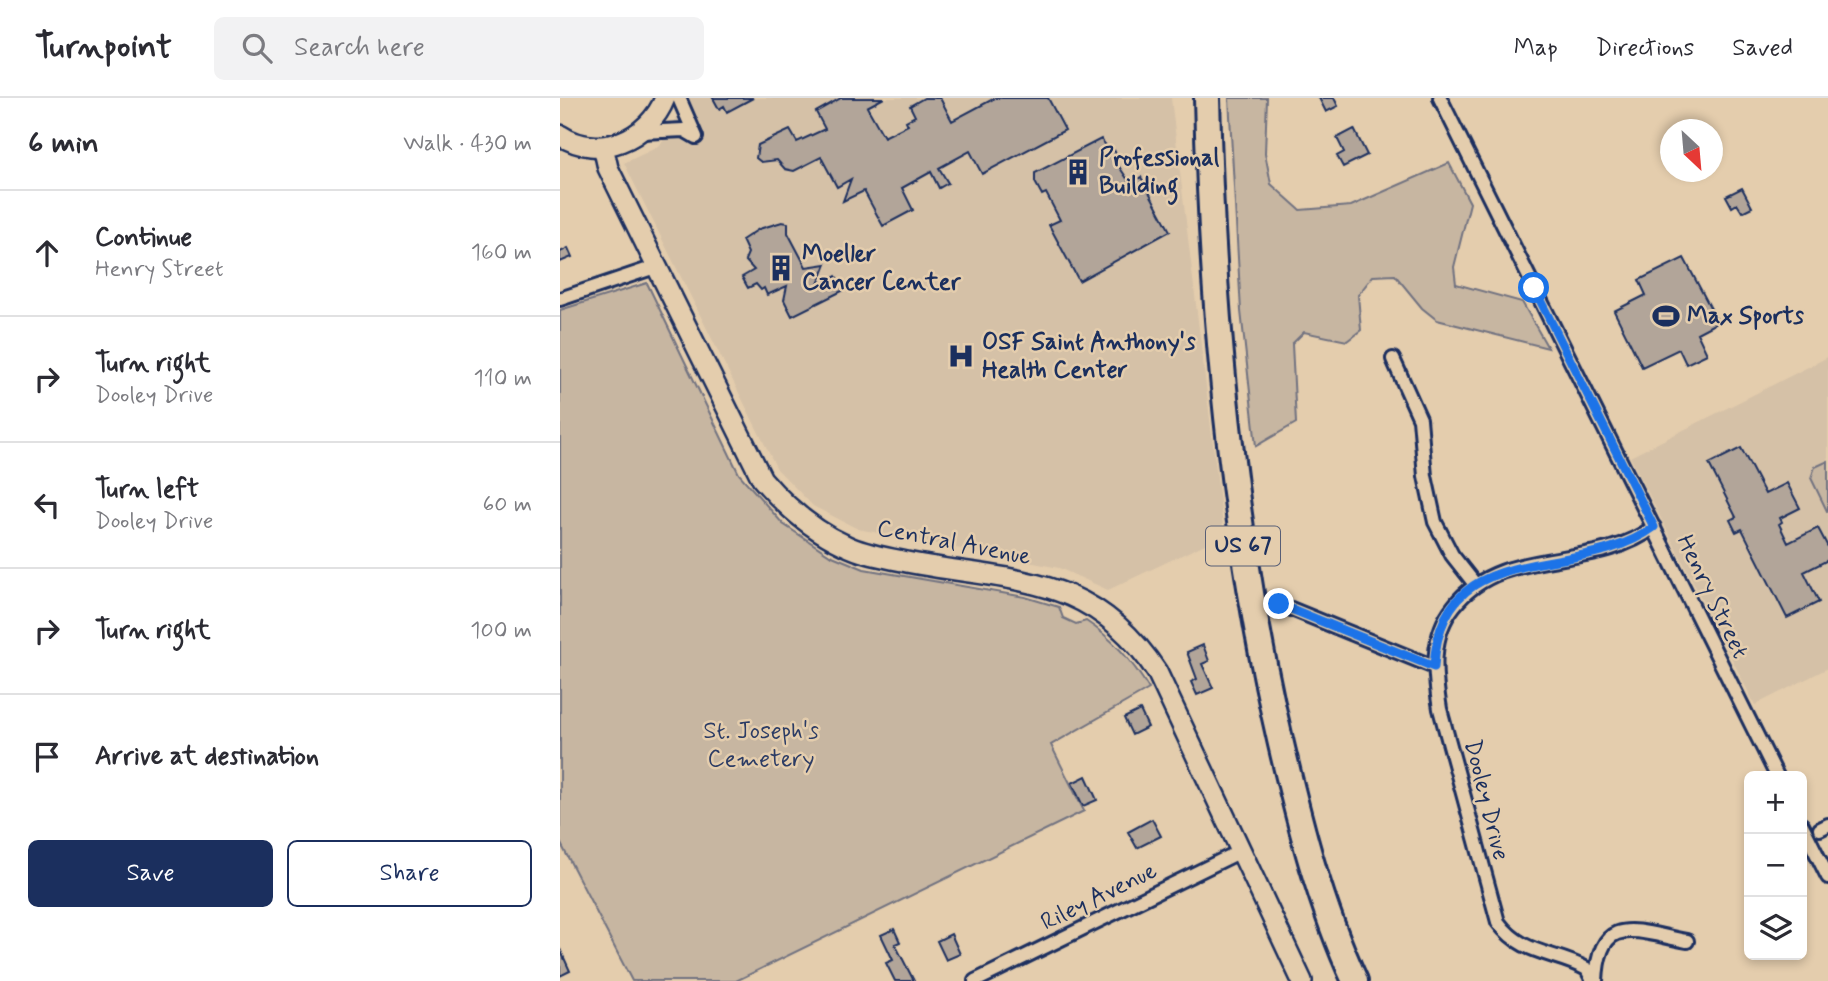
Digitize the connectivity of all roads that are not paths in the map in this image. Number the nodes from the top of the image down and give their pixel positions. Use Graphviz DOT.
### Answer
graph roads {
  1 [pos="665,98"];
  2 [pos="679,98"];
  3 [pos="1206,98"];
  4 [pos="1440,98"];
  5 [pos="641,132"];
  6 [pos="560,135"];
  7 [pos="603,146"];
  8 [pos="655,267"];
  9 [pos="560,299"];
  10 [pos="1393,359"];
  11 [pos="1654,527"];
  12 [pos="1474,583"];
  13 [pos="1279,604"];
  14 [pos="1434,667"];
  15 [pos="1775,771"];
  16 [pos="1806,834"];
  17 [pos="1241,851"];
  18 [pos="1828,877"];
  19 [pos="1687,941"];
  20 [pos="975,981"];
  21 [pos="1302,981"];
  22 [pos="1355,981"];
  23 [pos="1595,981"];
  1 -- 5 [label="street"];
  2 -- 5 [label="street"];
  3 -- 22 [label="highway, US 67"];
  4 -- 11 [label="street, Henry Street"];
  5 -- 7 [label="street"];
  6 -- 7 [label="street"];
  7 -- 8 [label="street, Central Avenue"];
  8 -- 9 [label="street"];
  8 -- 17 [label="street, Central Avenue"];
  10 -- 12 [label="street"];
  11 -- 12 [label="street, Dooley Drive"];
  11 -- 15 [label="street, Henry Street"];
  12 -- 14 [label="street, Dooley Drive"];
  13 -- 14 [label="street"];
  14 -- 23 [label="street, Dooley Drive"];
  16 -- 18 [label="street"];
  17 -- 20 [label="street, Riley Avenue"];
  17 -- 21 [label="street, Central Avenue"];
  19 -- 23 [label="street"];
}
